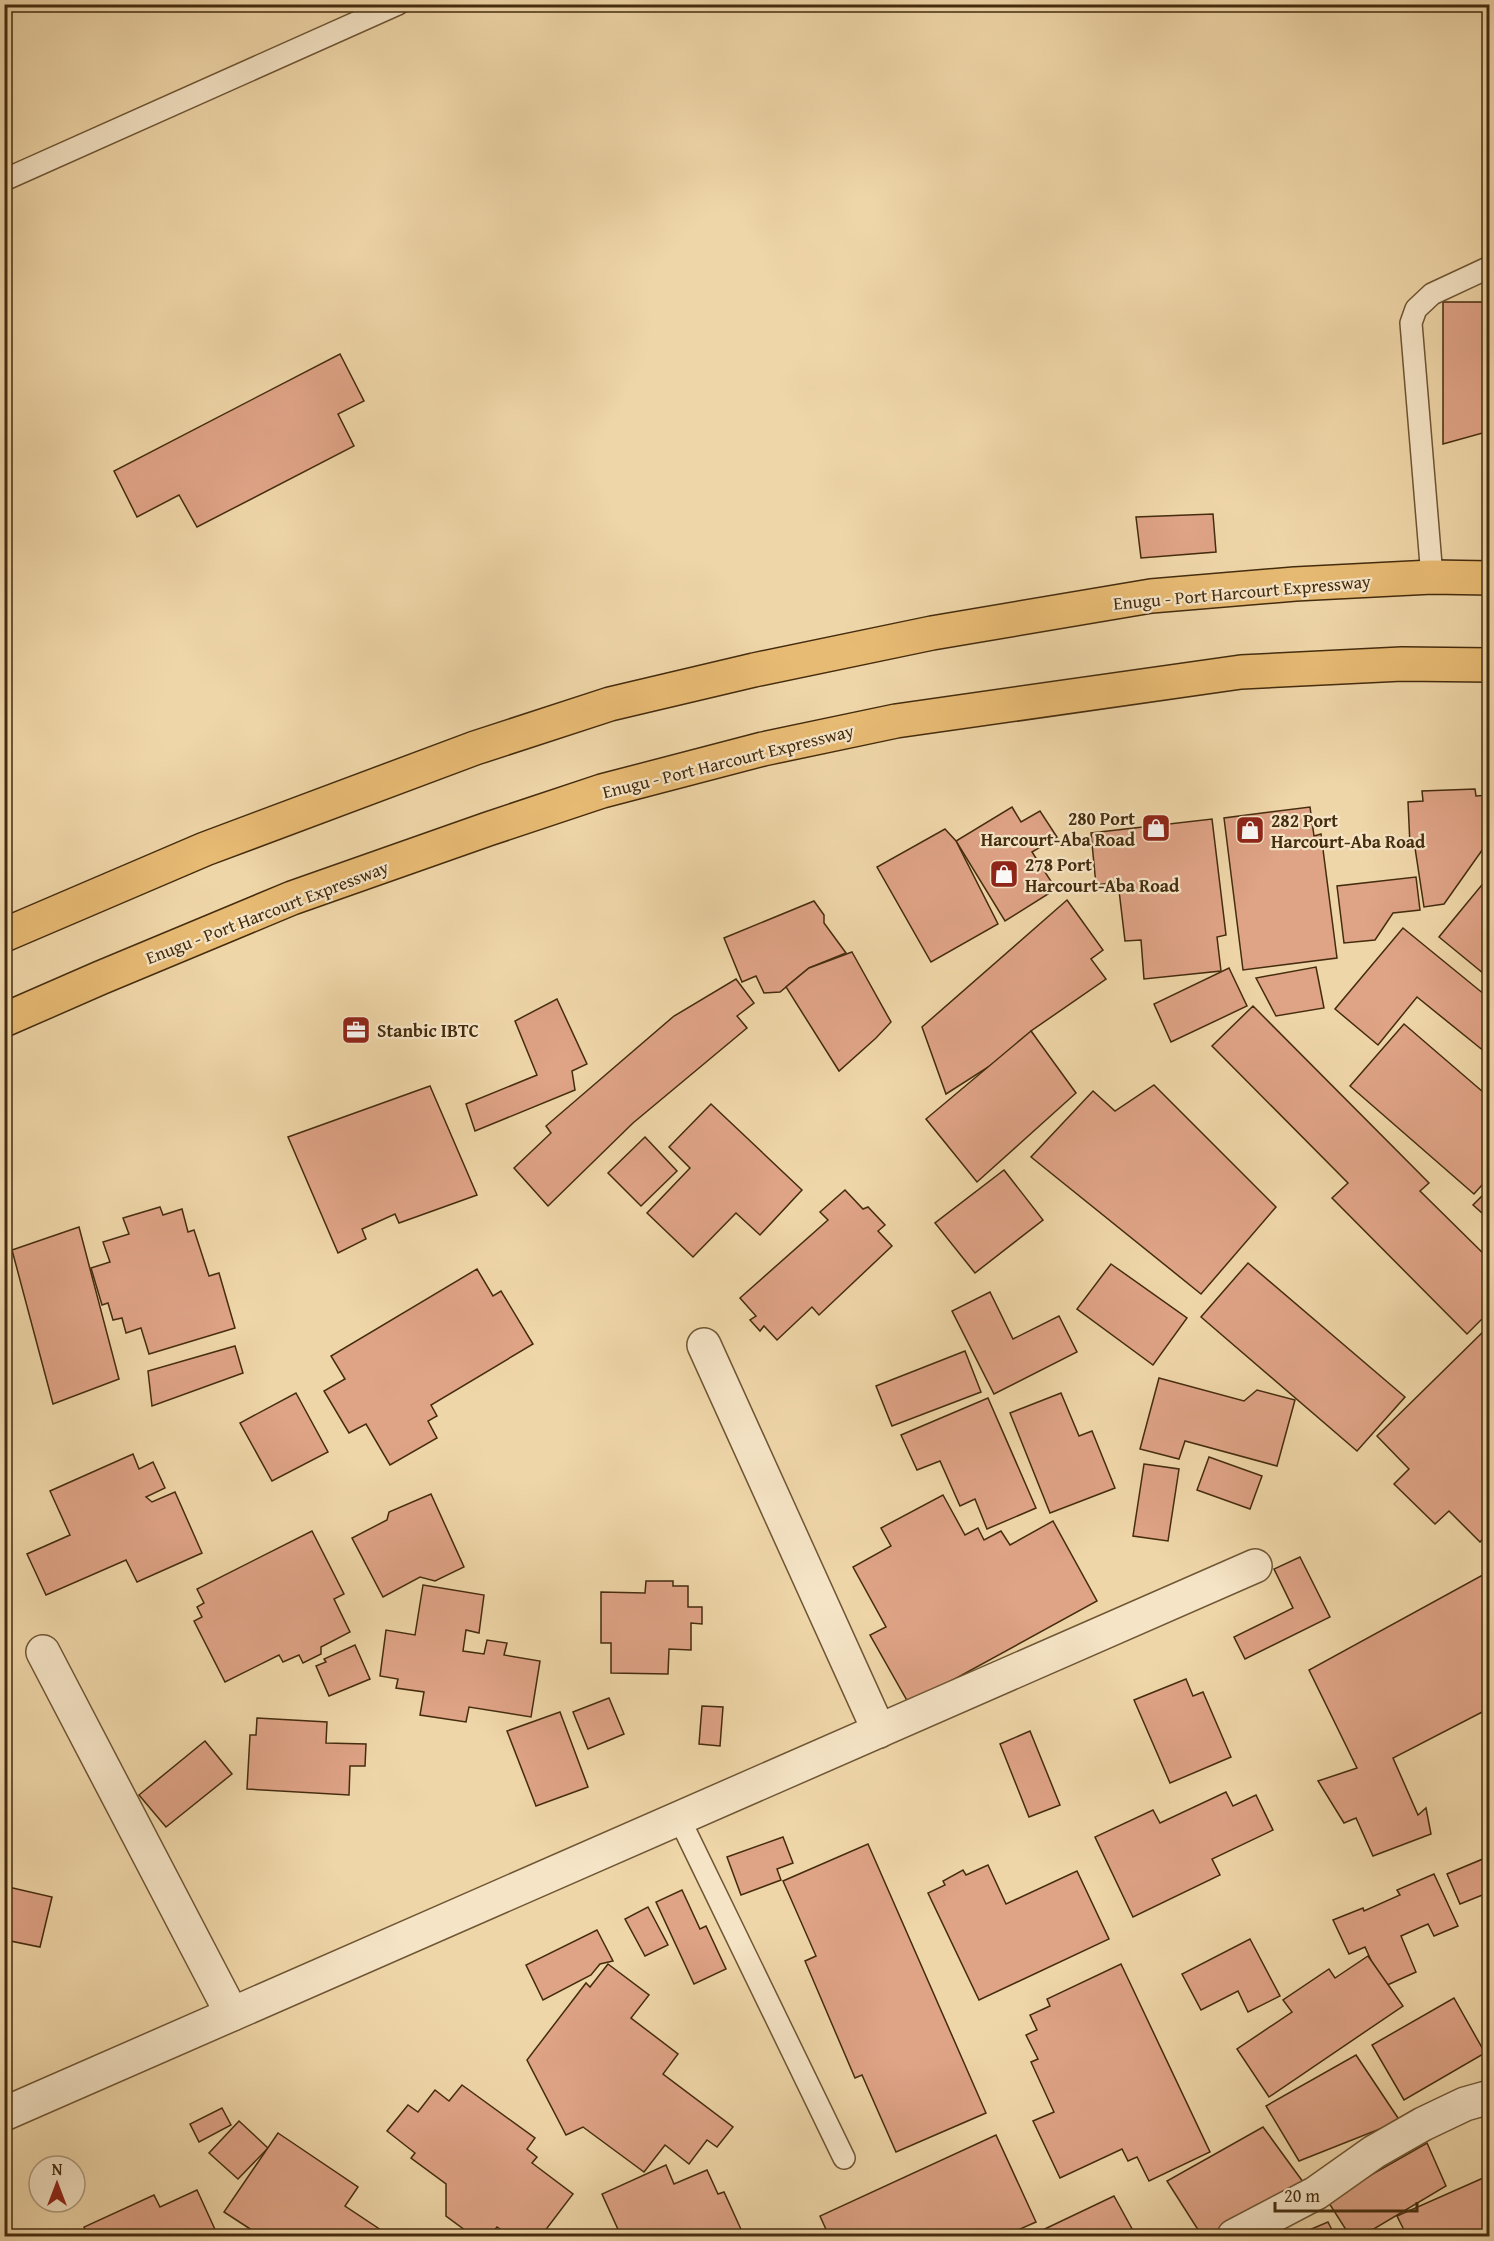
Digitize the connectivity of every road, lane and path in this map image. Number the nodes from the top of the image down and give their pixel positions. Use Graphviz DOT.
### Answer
graph roads {
  1 [pos="398,4"];
  2 [pos="4,180"];
  3 [pos="1490,267"];
  4 [pos="1432,577"];
  5 [pos="1490,578"];
  6 [pos="1490,665"];
  7 [pos="4,935"];
  8 [pos="4,1020"];
  9 [pos="704,1345"];
  10 [pos="1255,1566"];
  11 [pos="43,1652"];
  12 [pos="879,1731"];
  13 [pos="679,1818"];
  14 [pos="232,2014"];
  15 [pos="1490,2097"];
  16 [pos="4,2114"];
  17 [pos="844,2158"];
  18 [pos="1234,2236"];
  1 -- 2 [label="lane"];
  3 -- 4 [label="lane"];
  4 -- 5 [label="highway, Enugu - Port Harcourt Expressway"];
  4 -- 7 [label="highway, Enugu - Port Harcourt Expressway"];
  6 -- 8 [label="highway, Enugu - Port Harcourt Expressway"];
  9 -- 12 [label="street"];
  10 -- 12 [label="street"];
  11 -- 14 [label="street"];
  12 -- 13 [label="street"];
  13 -- 14 [label="street"];
  13 -- 17 [label="lane"];
  14 -- 16 [label="street"];
  15 -- 18 [label="street"];
}
